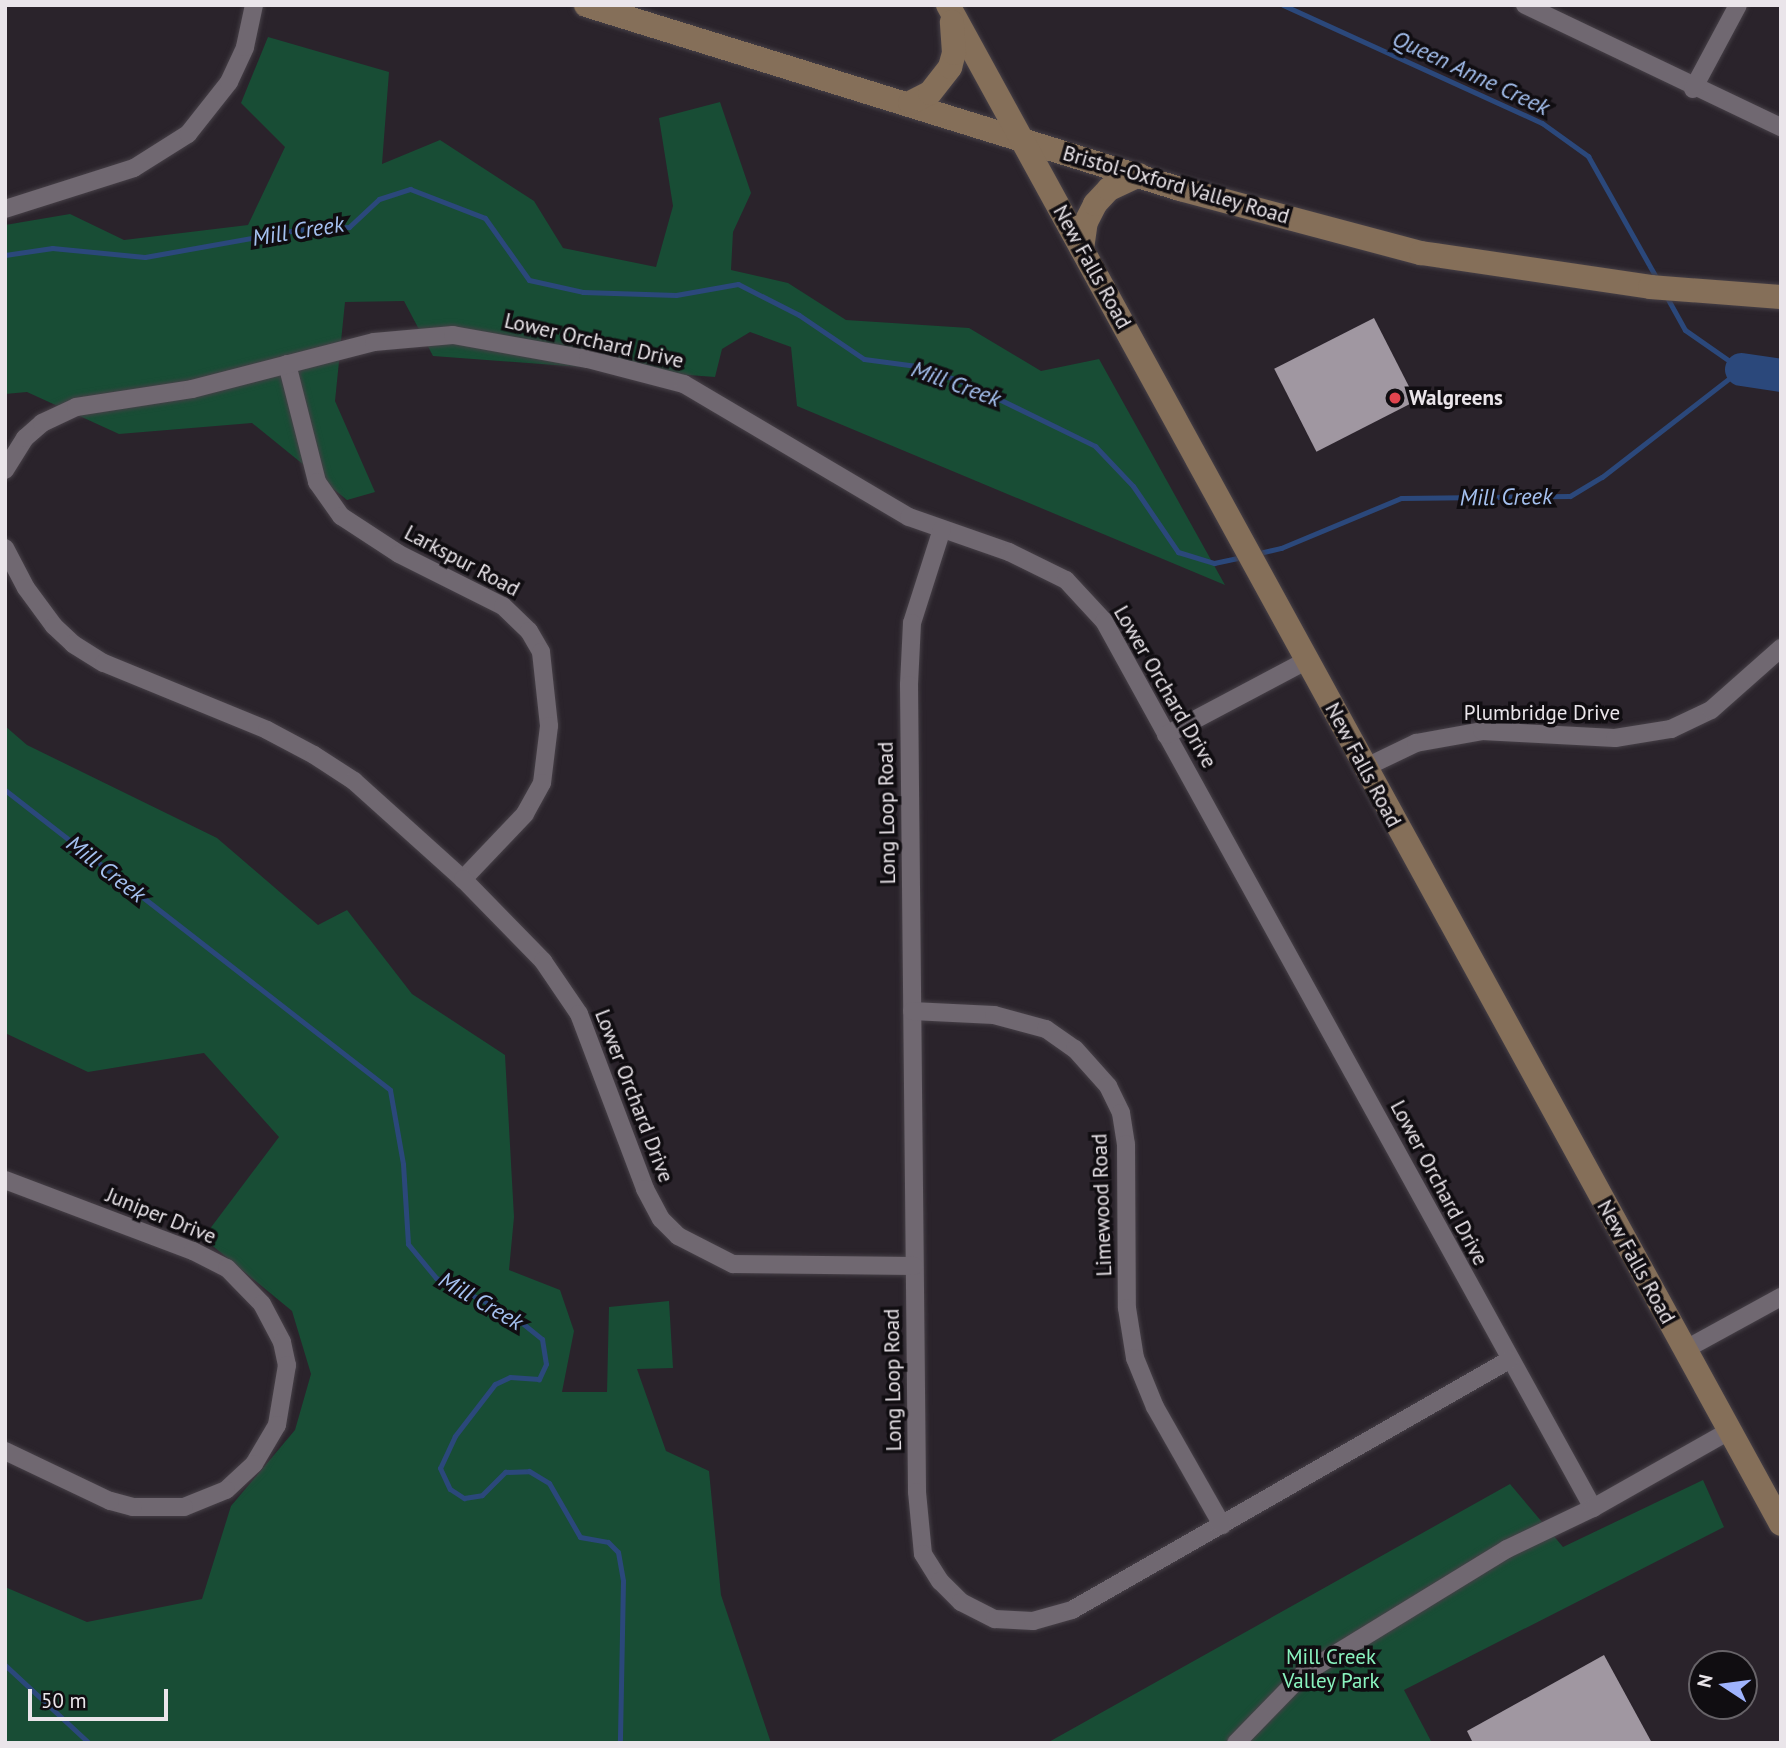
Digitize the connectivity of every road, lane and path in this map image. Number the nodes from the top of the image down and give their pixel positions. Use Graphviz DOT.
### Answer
graph roads {
  1 [pos="254,5"];
  2 [pos="586,5"];
  3 [pos="1525,5"];
  4 [pos="1738,5"];
  5 [pos="949,8"];
  6 [pos="1693,89"];
  7 [pos="910,103"];
  8 [pos="1781,127"];
  9 [pos="1023,138"];
  10 [pos="1139,175"];
  11 [pos="5,209"];
  12 [pos="1082,249"];
  13 [pos="1781,297"];
  14 [pos="287,364"];
  15 [pos="5,470"];
  16 [pos="942,529"];
  17 [pos="5,548"];
  18 [pos="1781,648"];
  19 [pos="1306,661"];
  20 [pos="1166,735"];
  21 [pos="1364,768"];
  22 [pos="463,879"];
  23 [pos="912,1011"];
  24 [pos="5,1181"];
  25 [pos="914,1266"];
  26 [pos="1781,1297"];
  27 [pos="1684,1350"];
  28 [pos="1508,1360"];
  29 [pos="1729,1431"];
  30 [pos="5,1451"];
  31 [pos="1592,1508"];
  32 [pos="1781,1524"];
  33 [pos="1222,1525"];
  34 [pos="1237,1743"];
  1 -- 11 [label="street"];
  2 -- 7 [label="main road, Bristol-Oxford Valley Road"];
  3 -- 6 [label="street"];
  4 -- 6 [label="street"];
  5 -- 7 [label="main road"];
  5 -- 9 [label="main road, New Falls Road"];
  6 -- 8 [label="street"];
  7 -- 9 [label="main road, Bristol-Oxford Valley Road"];
  9 -- 10 [label="main road, Bristol-Oxford Valley Road"];
  9 -- 12 [label="main road, New Falls Road"];
  10 -- 12 [label="main road"];
  10 -- 13 [label="main road, Bristol-Oxford Valley Road"];
  12 -- 19 [label="main road, New Falls Road"];
  14 -- 15 [label="street, Lower Orchard Drive"];
  14 -- 16 [label="street, Lower Orchard Drive"];
  14 -- 22 [label="street, Larkspur Road"];
  16 -- 20 [label="street, Lower Orchard Drive"];
  16 -- 23 [label="street, Long Loop Road"];
  17 -- 22 [label="street, Lower Orchard Drive"];
  18 -- 21 [label="street, Plumbridge Drive"];
  19 -- 20 [label="street"];
  19 -- 21 [label="main road, New Falls Road"];
  20 -- 28 [label="street, Lower Orchard Drive"];
  21 -- 27 [label="main road, New Falls Road"];
  22 -- 25 [label="street, Lower Orchard Drive"];
  23 -- 25 [label="street, Long Loop Road"];
  23 -- 33 [label="street, Limewood Road"];
  24 -- 30 [label="street, Juniper Drive"];
  25 -- 33 [label="street, Long Loop Road"];
  26 -- 27 [label="street"];
  27 -- 29 [label="main road, New Falls Road"];
  28 -- 31 [label="street, Lower Orchard Drive"];
  28 -- 33 [label="street, Long Loop Road"];
  29 -- 31 [label="street"];
  29 -- 32 [label="main road, New Falls Road"];
  31 -- 34 [label="street"];
}
